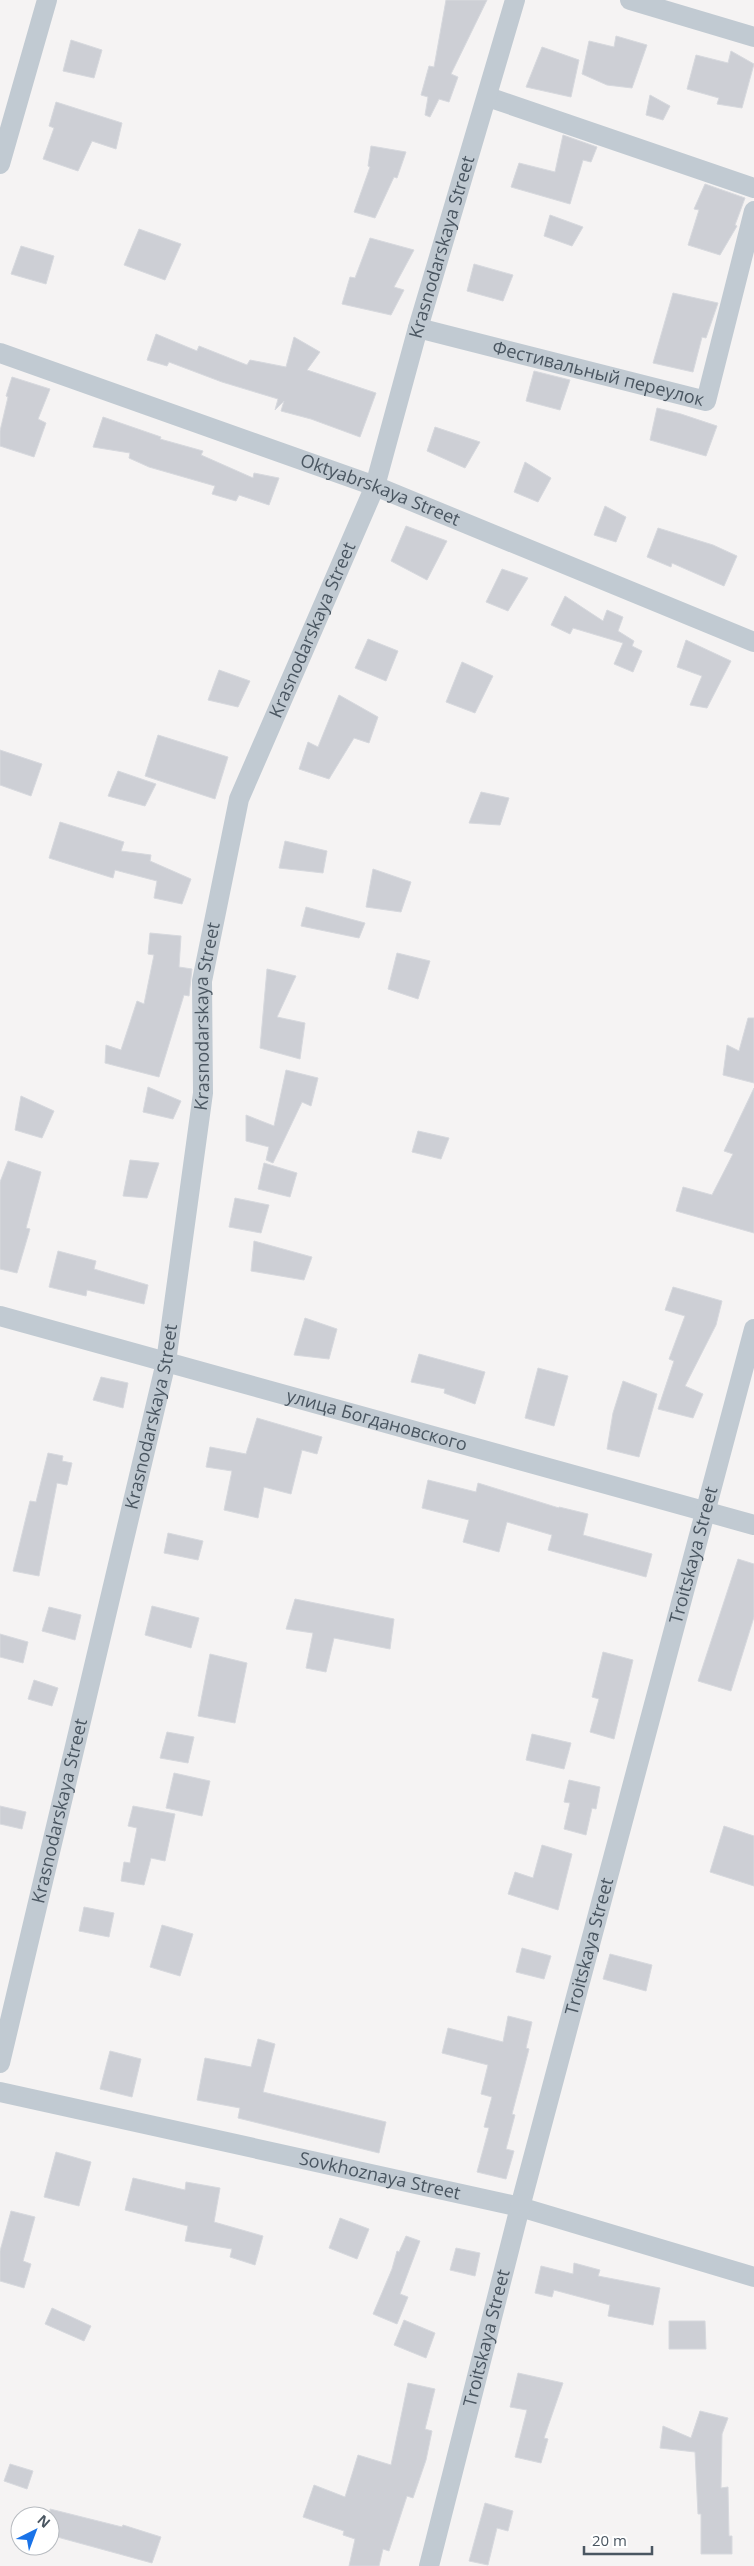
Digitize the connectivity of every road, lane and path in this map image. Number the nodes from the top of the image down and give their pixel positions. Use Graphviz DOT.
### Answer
graph roads {
  1 [pos="47,0"];
  2 [pos="515,0"];
  3 [pos="630,0"];
  4 [pos="754,37"];
  5 [pos="488,97"];
  6 [pos="0,164"];
  7 [pos="754,188"];
  8 [pos="754,212"];
  9 [pos="418,328"];
  10 [pos="0,353"];
  11 [pos="375,486"];
  12 [pos="754,642"];
  13 [pos="0,1316"];
  14 [pos="754,1329"];
  15 [pos="166,1362"];
  16 [pos="705,1511"];
  17 [pos="754,1525"];
  18 [pos="0,2064"];
  19 [pos="0,2092"];
  20 [pos="520,2207"];
  21 [pos="754,2277"];
  22 [pos="429,2566"];
  1 -- 6 [label="street"];
  2 -- 5 [label="street, Krasnodarskaya Street"];
  3 -- 4 [label="street"];
  5 -- 7 [label="street"];
  5 -- 9 [label="street, Krasnodarskaya Street"];
  8 -- 9 [label="street, Фестивальный переулок"];
  9 -- 11 [label="street, Krasnodarskaya Street"];
  10 -- 11 [label="street, Oktyabrskaya Street"];
  11 -- 12 [label="street, Oktyabrskaya Street"];
  11 -- 15 [label="street, Krasnodarskaya Street"];
  13 -- 15 [label="street, улица Богдановского"];
  14 -- 16 [label="street, Troitskaya Street"];
  15 -- 16 [label="street, улица Богдановского"];
  15 -- 18 [label="street, Krasnodarskaya Street"];
  16 -- 17 [label="street, улица Богдановского"];
  16 -- 20 [label="street, Troitskaya Street"];
  19 -- 20 [label="street, Sovkhoznaya Street"];
  20 -- 21 [label="street, Sovkhoznaya Street"];
  20 -- 22 [label="street, Troitskaya Street"];
}
